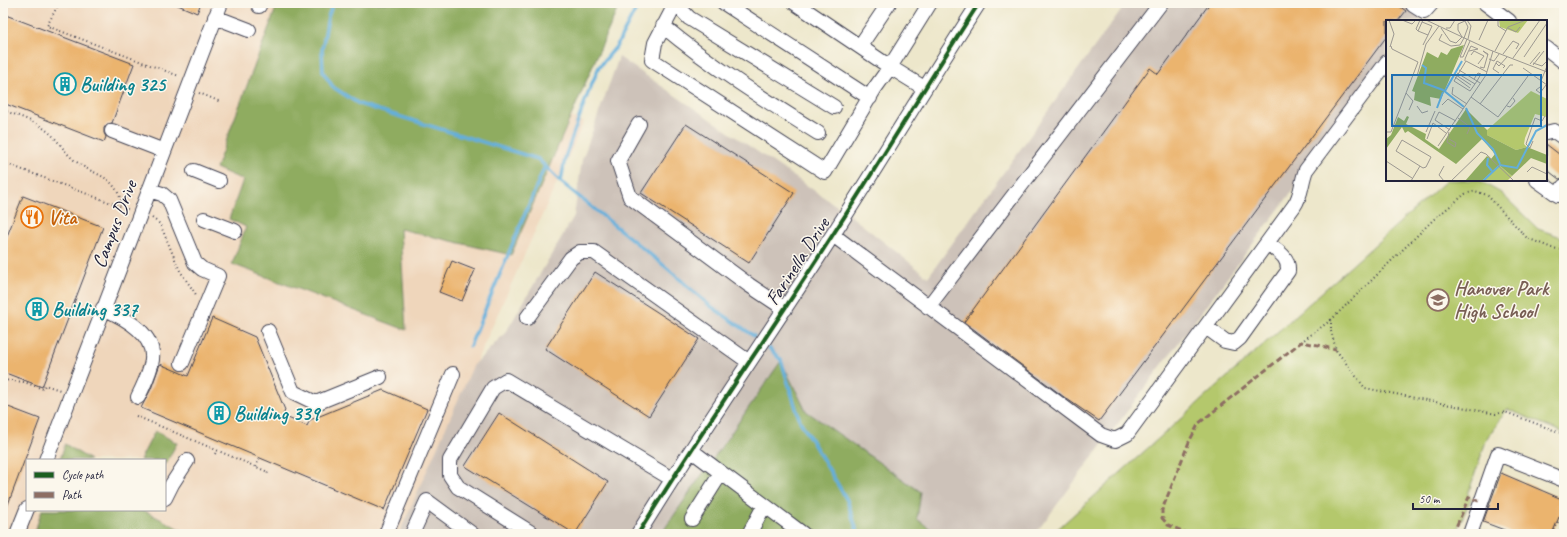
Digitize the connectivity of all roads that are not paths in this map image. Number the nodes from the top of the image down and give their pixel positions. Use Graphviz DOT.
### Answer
graph roads {
  1 [pos="221,3"];
  2 [pos="676,3"];
  3 [pos="724,3"];
  4 [pos="795,3"];
  5 [pos="889,3"];
  6 [pos="930,3"];
  7 [pos="979,3"];
  8 [pos="1161,3"];
  9 [pos="1489,4"];
  10 [pos="215,17"];
  11 [pos="1508,20"];
  12 [pos="663,26"];
  13 [pos="249,30"];
  14 [pos="860,46"];
  15 [pos="1547,49"];
  16 [pos="1563,60"];
  17 [pos="1386,63"];
  18 [pos="890,67"];
  19 [pos="924,88"];
  20 [pos="870,98"];
  21 [pos="834,107"];
  22 [pos="639,124"];
  23 [pos="112,131"];
  24 [pos="818,133"];
  25 [pos="164,151"];
  26 [pos="194,170"];
  27 [pos="220,181"];
  28 [pos="1538,181"];
  29 [pos="1564,186"];
  30 [pos="149,190"];
  31 [pos="204,219"];
  32 [pos="235,231"];
  33 [pos="833,235"];
  34 [pos="1267,243"];
  35 [pos="928,307"];
  36 [pos="103,308"];
  37 [pos="785,308"];
  38 [pos="527,318"];
  39 [pos="1206,327"];
  40 [pos="268,331"];
  41 [pos="749,362"];
  42 [pos="182,363"];
  43 [pos="452,374"];
  44 [pos="380,377"];
  45 [pos="138,397"];
  46 [pos="692,451"];
  47 [pos="46,459"];
  48 [pos="187,461"];
  49 [pos="720,473"];
  50 [pos="672,479"];
  51 [pos="1564,480"];
  52 [pos="166,496"];
  53 [pos="764,506"];
  54 [pos="26,511"];
  55 [pos="692,518"];
  56 [pos="17,534"];
  57 [pos="386,534"];
  58 [pos="412,534"];
  59 [pos="472,534"];
  60 [pos="533,534"];
  61 [pos="638,534"];
  62 [pos="749,534"];
  63 [pos="803,534"];
  64 [pos="1470,534"];
  1 -- 10 [label="street, Campus Drive"];
  2 -- 12 [label="street"];
  2 -- 21 [label="street"];
  3 -- 20 [label="street"];
  4 -- 14 [label="street"];
  5 -- 14 [label="street"];
  6 -- 18 [label="street"];
  7 -- 19 [label="street, Farinella Drive"];
  8 -- 35 [label="street"];
  9 -- 11 [label="street"];
  10 -- 13 [label="street"];
  10 -- 25 [label="street, Campus Drive"];
  12 -- 20 [label="street"];
  12 -- 24 [label="street"];
  14 -- 18 [label="street"];
  15 -- 16 [label="street"];
  17 -- 34 [label="street"];
  18 -- 19 [label="street"];
  18 -- 20 [label="street"];
  19 -- 33 [label="street, Farinella Drive"];
  22 -- 37 [label="street"];
  23 -- 25 [label="street"];
  25 -- 30 [label="street, Campus Drive"];
  26 -- 27 [label="street"];
  28 -- 29 [label="street"];
  30 -- 36 [label="street, Campus Drive"];
  30 -- 42 [label="street"];
  31 -- 32 [label="street"];
  33 -- 35 [label="street"];
  33 -- 37 [label="street, Farinella Drive"];
  34 -- 39 [label="street"];
  34 -- 39 [label="street"];
  35 -- 39 [label="street"];
  36 -- 45 [label="street"];
  36 -- 47 [label="street, Campus Drive"];
  37 -- 41 [label="street, Farinella Drive"];
  38 -- 41 [label="street"];
  40 -- 44 [label="street"];
  41 -- 46 [label="street, Farinella Drive"];
  43 -- 57 [label="street"];
  46 -- 49 [label="street"];
  46 -- 50 [label="street, Farinella Drive"];
  48 -- 52 [label="street"];
  49 -- 53 [label="street"];
  49 -- 55 [label="street"];
  50 -- 60 [label="street"];
  50 -- 61 [label="street, Farinella Drive"];
  51 -- 64 [label="street"];
  53 -- 62 [label="street"];
  53 -- 63 [label="street"];
  54 -- 56 [label="street"];
  58 -- 59 [label="street"];
}
